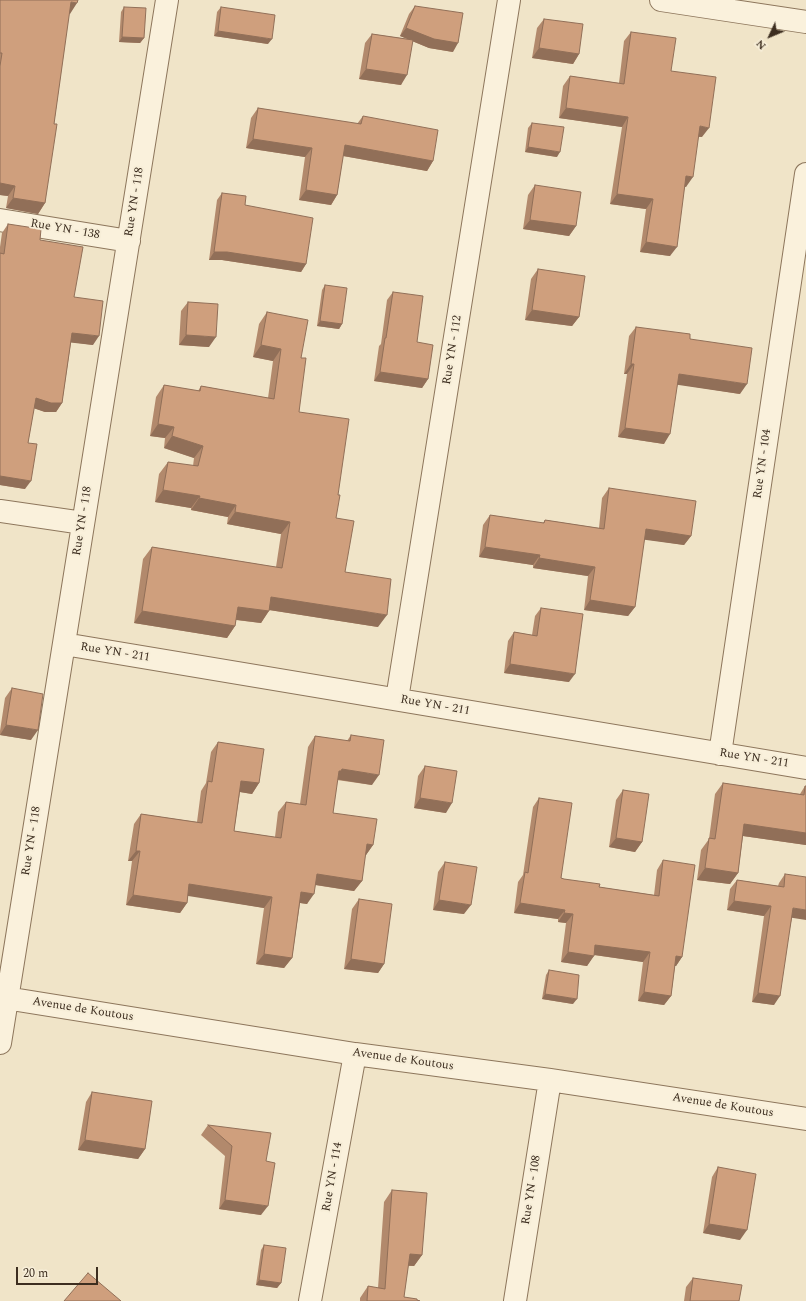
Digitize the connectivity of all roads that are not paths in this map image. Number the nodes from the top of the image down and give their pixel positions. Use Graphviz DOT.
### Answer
graph roads {
  1 [pos="167,0"];
  2 [pos="509,0"];
  3 [pos="661,0"];
  4 [pos="776,9"];
  5 [pos="806,22"];
  6 [pos="806,174"];
  7 [pos="0,220"];
  8 [pos="129,241"];
  9 [pos="0,511"];
  10 [pos="83,523"];
  11 [pos="64,644"];
  12 [pos="397,699"];
  13 [pos="720,754"];
  14 [pos="806,768"];
  15 [pos="4,997"];
  16 [pos="0,1043"];
  17 [pos="355,1054"];
  18 [pos="550,1080"];
  19 [pos="806,1119"];
  20 [pos="310,1301"];
  21 [pos="514,1301"];
  1 -- 8 [label="street, Rue YN - 118"];
  2 -- 12 [label="street, Rue YN - 112"];
  3 -- 4 [label="street"];
  4 -- 5 [label="street"];
  6 -- 13 [label="street, Rue YN - 104"];
  7 -- 8 [label="street, Rue YN - 138"];
  8 -- 10 [label="street, Rue YN - 118"];
  9 -- 10 [label="street"];
  10 -- 11 [label="street, Rue YN - 118"];
  11 -- 12 [label="street, Rue YN - 211"];
  11 -- 15 [label="street, Rue YN - 118"];
  12 -- 13 [label="street, Rue YN - 211"];
  13 -- 14 [label="street, Rue YN - 211"];
  15 -- 16 [label="street, Rue YN - 118"];
  15 -- 17 [label="street, Avenue de Koutous"];
  17 -- 18 [label="street, Avenue de Koutous"];
  17 -- 20 [label="street, Rue YN - 114"];
  18 -- 19 [label="street, Avenue de Koutous"];
  18 -- 21 [label="street, Rue YN - 108"];
}
